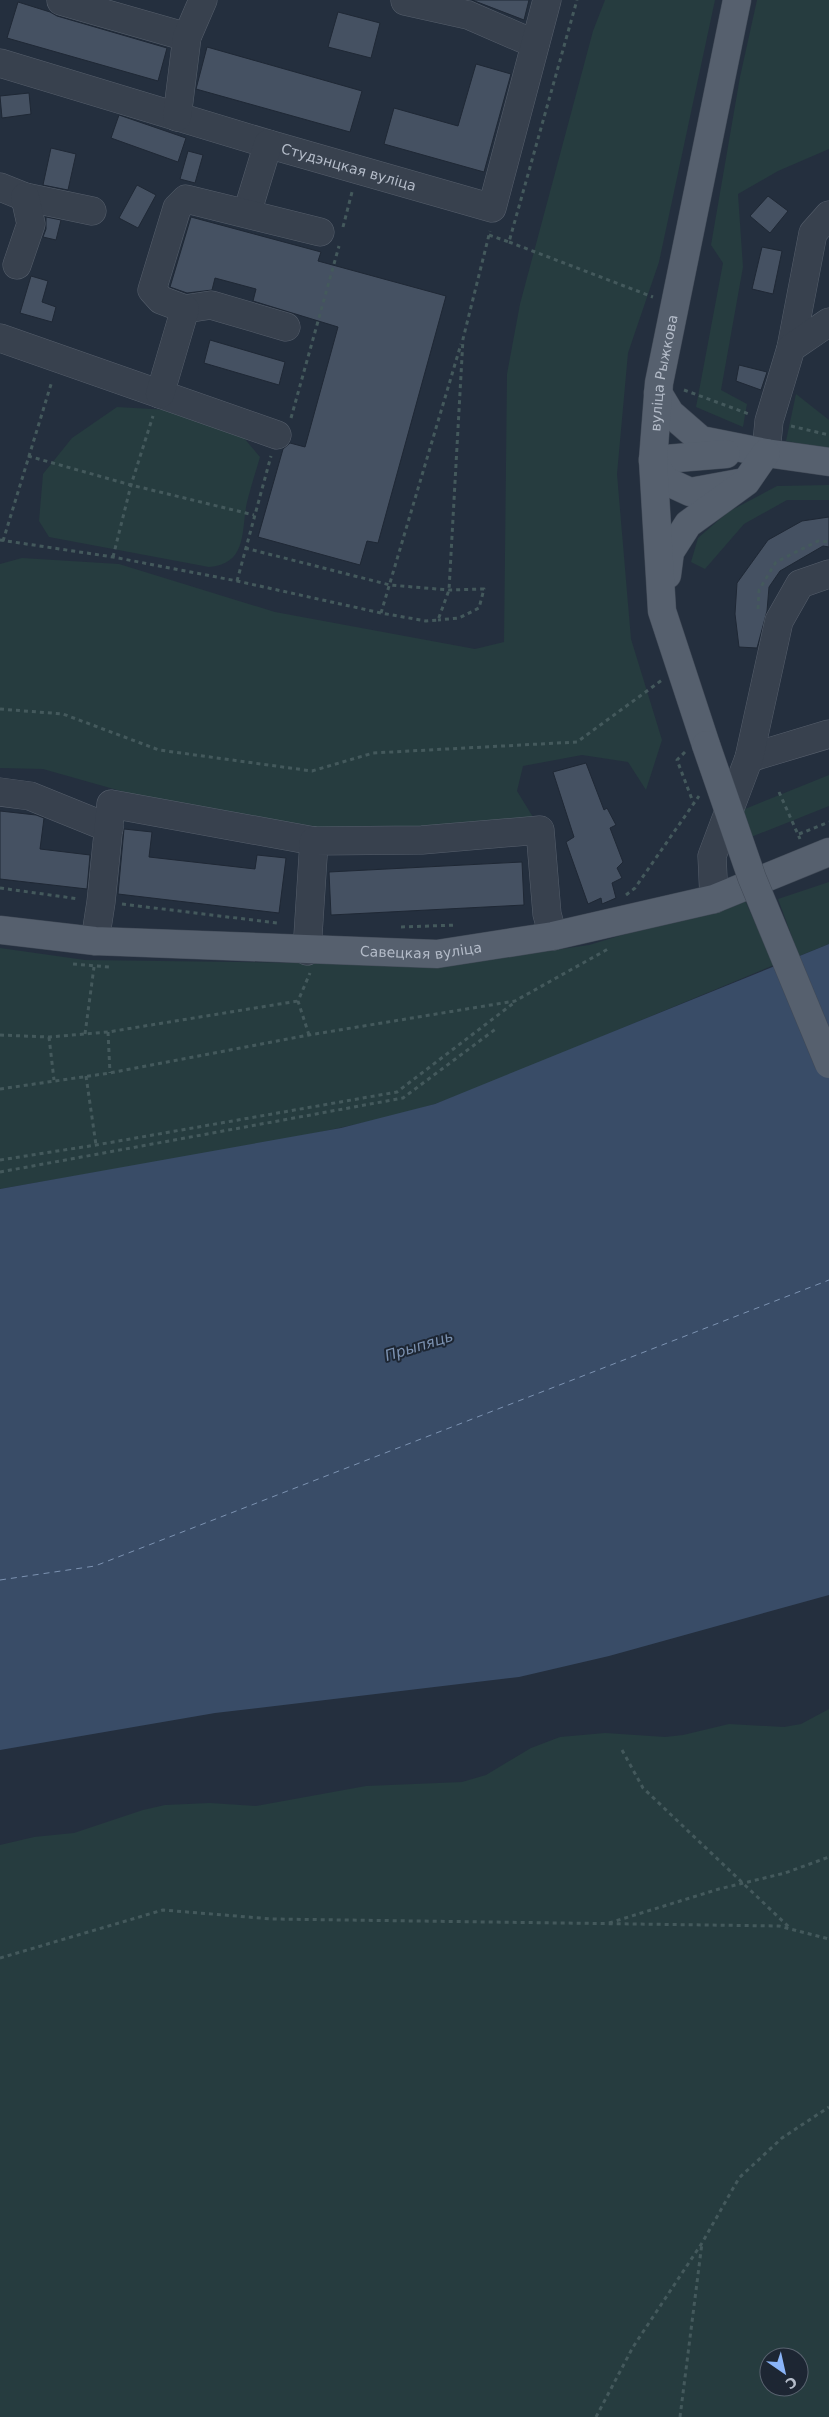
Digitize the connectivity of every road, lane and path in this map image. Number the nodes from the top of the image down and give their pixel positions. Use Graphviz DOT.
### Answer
graph roads {
  1 [pos="203,0"];
  2 [pos="402,0"];
  3 [pos="548,0"];
  4 [pos="577,0"];
  5 [pos="737,0"];
  6 [pos="61,1"];
  7 [pos="470,8"];
  8 [pos="187,37"];
  9 [pos="534,44"];
  10 [pos="0,63"];
  11 [pos="177,117"];
  12 [pos="268,144"];
  13 [pos="357,170"];
  14 [pos="0,187"];
  15 [pos="25,197"];
  16 [pos="492,208"];
  17 [pos="92,211"];
  18 [pos="247,213"];
  19 [pos="829,215"];
  20 [pos="320,232"];
  21 [pos="489,235"];
  22 [pos="509,242"];
  23 [pos="17,265"];
  24 [pos="656,298"];
  25 [pos="186,309"];
  26 [pos="318,321"];
  27 [pos="829,322"];
  28 [pos="286,327"];
  29 [pos="0,338"];
  30 [pos="463,339"];
  31 [pos="791,348"];
  32 [pos="59,358"];
  33 [pos="658,388"];
  34 [pos="160,394"];
  35 [pos="769,421"];
  36 [pos="277,435"];
  37 [pos="829,435"];
  38 [pos="766,453"];
  39 [pos="28,456"];
  40 [pos="653,460"];
  41 [pos="829,462"];
  42 [pos="746,482"];
  43 [pos="131,485"];
  44 [pos="254,515"];
  45 [pos="1,540"];
  46 [pos="245,548"];
  47 [pos="113,557"];
  48 [pos="829,574"];
  49 [pos="390,585"];
  50 [pos="449,590"];
  51 [pos="662,611"];
  52 [pos="381,613"];
  53 [pos="438,620"];
  54 [pos="665,678"];
  55 [pos="0,710"];
  56 [pos="829,734"];
  57 [pos="698,746"];
  58 [pos="749,758"];
  59 [pos="0,792"];
  60 [pos="779,792"];
  61 [pos="829,822"];
  62 [pos="109,828"];
  63 [pos="798,834"];
  64 [pos="314,842"];
  65 [pos="817,856"];
  66 [pos="0,888"];
  67 [pos="622,897"];
  68 [pos="714,899"];
  69 [pos="101,902"];
  70 [pos="458,925"];
  71 [pos="399,927"];
  72 [pos="0,930"];
  73 [pos="553,936"];
  74 [pos="609,948"];
  75 [pos="309,949"];
  76 [pos="95,954"];
  77 [pos="298,1001"];
  78 [pos="515,1001"];
  79 [pos="497,1028"];
  80 [pos="108,1032"];
  81 [pos="85,1034"];
  82 [pos="0,1035"];
  83 [pos="309,1036"];
  84 [pos="49,1037"];
  85 [pos="829,1064"];
  86 [pos="110,1073"];
  87 [pos="86,1076"];
  88 [pos="54,1080"];
  89 [pos="0,1089"];
  90 [pos="96,1145"];
  91 [pos="0,1160"];
  92 [pos="0,1172"];
  93 [pos="622,1750"];
  94 [pos="829,1857"];
  95 [pos="744,1883"];
  96 [pos="606,1924"];
  97 [pos="792,1929"];
  98 [pos="829,1939"];
  99 [pos="0,1958"];
  100 [pos="829,2106"];
  101 [pos="702,2243"];
  102 [pos="596,2417"];
  103 [pos="680,2417"];
  1 -- 8 [label="street"];
  2 -- 7 [label="street"];
  3 -- 9 [label="street"];
  4 -- 22 [label="path"];
  5 -- 33 [label="main road, вуліца Рыжкова"];
  6 -- 8 [label="street"];
  7 -- 9 [label="street"];
  8 -- 11 [label="street"];
  9 -- 16 [label="street"];
  10 -- 11 [label="street, Студэнцкая вуліца"];
  11 -- 12 [label="street, Студэнцкая вуліца"];
  12 -- 13 [label="street, Студэнцкая вуліца"];
  12 -- 18 [label="street"];
  13 -- 16 [label="street, Студэнцкая вуліца"];
  13 -- 26 [label="path"];
  14 -- 15 [label="street"];
  15 -- 17 [label="street"];
  15 -- 23 [label="street"];
  16 -- 21 [label="path"];
  18 -- 20 [label="street"];
  18 -- 25 [label="street"];
  19 -- 31 [label="street"];
  21 -- 22 [label="path"];
  21 -- 30 [label="path"];
  22 -- 24 [label="path"];
  25 -- 28 [label="street"];
  25 -- 34 [label="street"];
  27 -- 31 [label="street"];
  29 -- 32 [label="street"];
  30 -- 49 [label="path"];
  30 -- 50 [label="path"];
  31 -- 35 [label="street"];
  32 -- 34 [label="street"];
  32 -- 39 [label="path"];
  33 -- 35 [label="path"];
  33 -- 38 [label="main road"];
  33 -- 40 [label="main road, вуліца Рыжкова"];
  34 -- 36 [label="street"];
  34 -- 43 [label="path"];
  35 -- 37 [label="path"];
  35 -- 38 [label="street"];
  38 -- 40 [label="main road"];
  38 -- 41 [label="main road"];
  38 -- 42 [label="main road"];
  39 -- 43 [label="path"];
  39 -- 45 [label="path"];
  40 -- 42 [label="main road"];
  40 -- 51 [label="main road, вуліца Рыжкова"];
  42 -- 51 [label="main road"];
  43 -- 44 [label="path"];
  43 -- 47 [label="path"];
  45 -- 47 [label="path"];
  46 -- 49 [label="path"];
  47 -- 52 [label="path"];
  48 -- 58 [label="street"];
  49 -- 50 [label="path"];
  49 -- 52 [label="path"];
  50 -- 53 [label="path"];
  50 -- 53 [label="path"];
  51 -- 57 [label="main road, вуліца Рыжкова"];
  52 -- 53 [label="path"];
  54 -- 55 [label="path"];
  56 -- 58 [label="street"];
  57 -- 67 [label="path"];
  57 -- 85 [label="main road, вуліца Рыжкова, bridge"];
  58 -- 68 [label="street"];
  59 -- 62 [label="street"];
  60 -- 63 [label="path"];
  61 -- 63 [label="path"];
  62 -- 64 [label="street"];
  62 -- 69 [label="street"];
  63 -- 65 [label="path"];
  64 -- 73 [label="street"];
  64 -- 75 [label="street"];
  65 -- 68 [label="main road, Савецкая вуліца"];
  66 -- 69 [label="path"];
  68 -- 73 [label="main road, Савецкая вуліца"];
  69 -- 75 [label="path"];
  69 -- 76 [label="street"];
  70 -- 71 [label="path"];
  72 -- 76 [label="main road, Савецкая вуліца"];
  73 -- 75 [label="main road, Савецкая вуліца"];
  74 -- 78 [label="path"];
  75 -- 76 [label="main road, Савецкая вуліца"];
  75 -- 77 [label="path"];
  76 -- 81 [label="path"];
  77 -- 80 [label="path"];
  77 -- 83 [label="path"];
  78 -- 83 [label="path"];
  78 -- 90 [label="path"];
  79 -- 92 [label="path"];
  80 -- 81 [label="path"];
  80 -- 86 [label="path"];
  81 -- 84 [label="path"];
  82 -- 84 [label="path"];
  83 -- 86 [label="path"];
  84 -- 88 [label="path"];
  86 -- 87 [label="path"];
  87 -- 88 [label="path"];
  87 -- 90 [label="path"];
  88 -- 89 [label="path"];
  90 -- 91 [label="path"];
  93 -- 95 [label="path"];
  94 -- 95 [label="path"];
  95 -- 96 [label="path"];
  95 -- 97 [label="path"];
  96 -- 97 [label="path"];
  96 -- 99 [label="path"];
  97 -- 98 [label="path"];
  100 -- 101 [label="path"];
  101 -- 102 [label="path"];
  101 -- 103 [label="path"];
}
